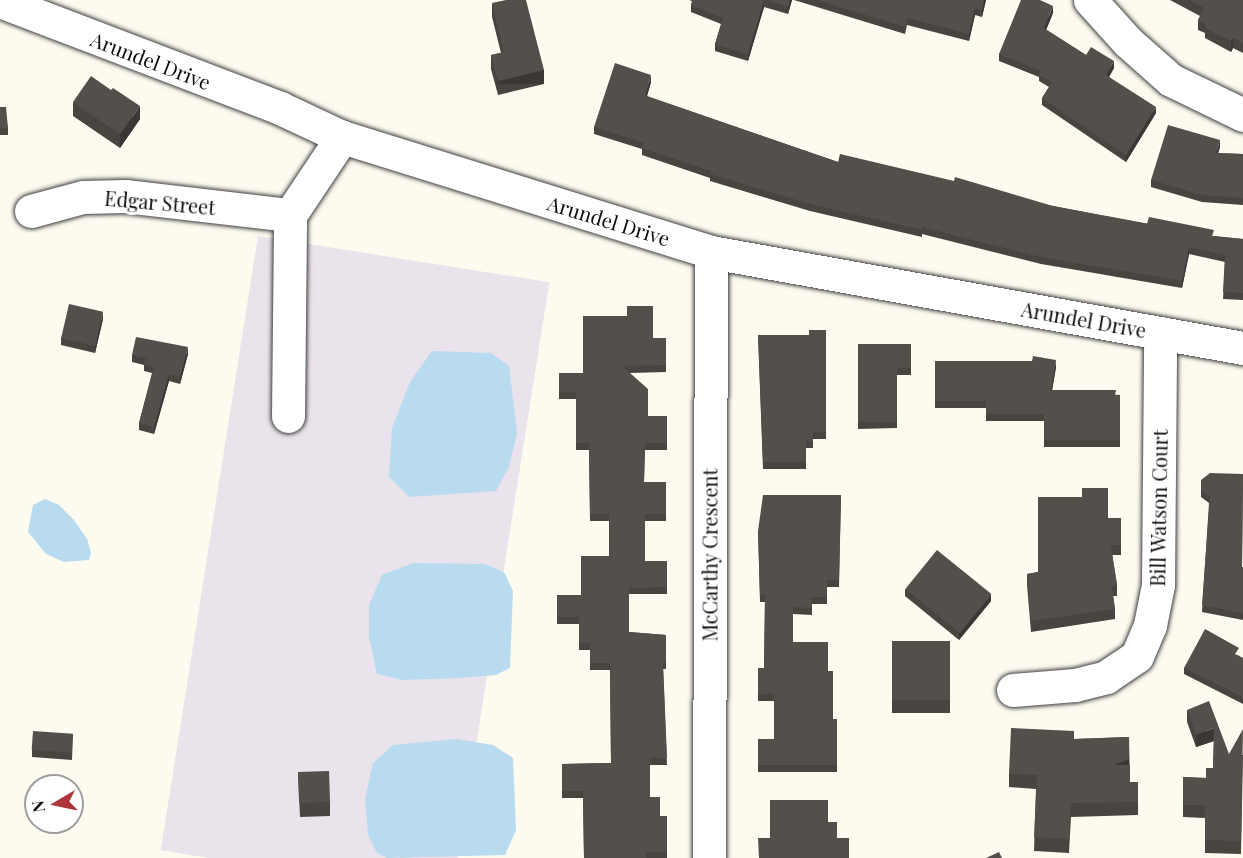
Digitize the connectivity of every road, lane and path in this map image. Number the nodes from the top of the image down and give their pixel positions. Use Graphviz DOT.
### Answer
graph roads {
  1 [pos="1090,0"];
  2 [pos="0,1"];
  3 [pos="1243,115"];
  4 [pos="342,137"];
  5 [pos="32,211"];
  6 [pos="290,214"];
  7 [pos="711,252"];
  8 [pos="1161,333"];
  9 [pos="1243,348"];
  10 [pos="288,416"];
  11 [pos="1013,690"];
  12 [pos="709,858"];
  1 -- 3 [label="street"];
  2 -- 4 [label="street, Arundel Drive"];
  4 -- 6 [label="street"];
  4 -- 7 [label="street, Arundel Drive"];
  5 -- 6 [label="street, Edgar Street"];
  6 -- 10 [label="street"];
  7 -- 8 [label="street, Arundel Drive"];
  7 -- 12 [label="street, McCarthy Crescent"];
  8 -- 9 [label="street, Arundel Drive"];
  8 -- 11 [label="street, Bill Watson Court"];
}
